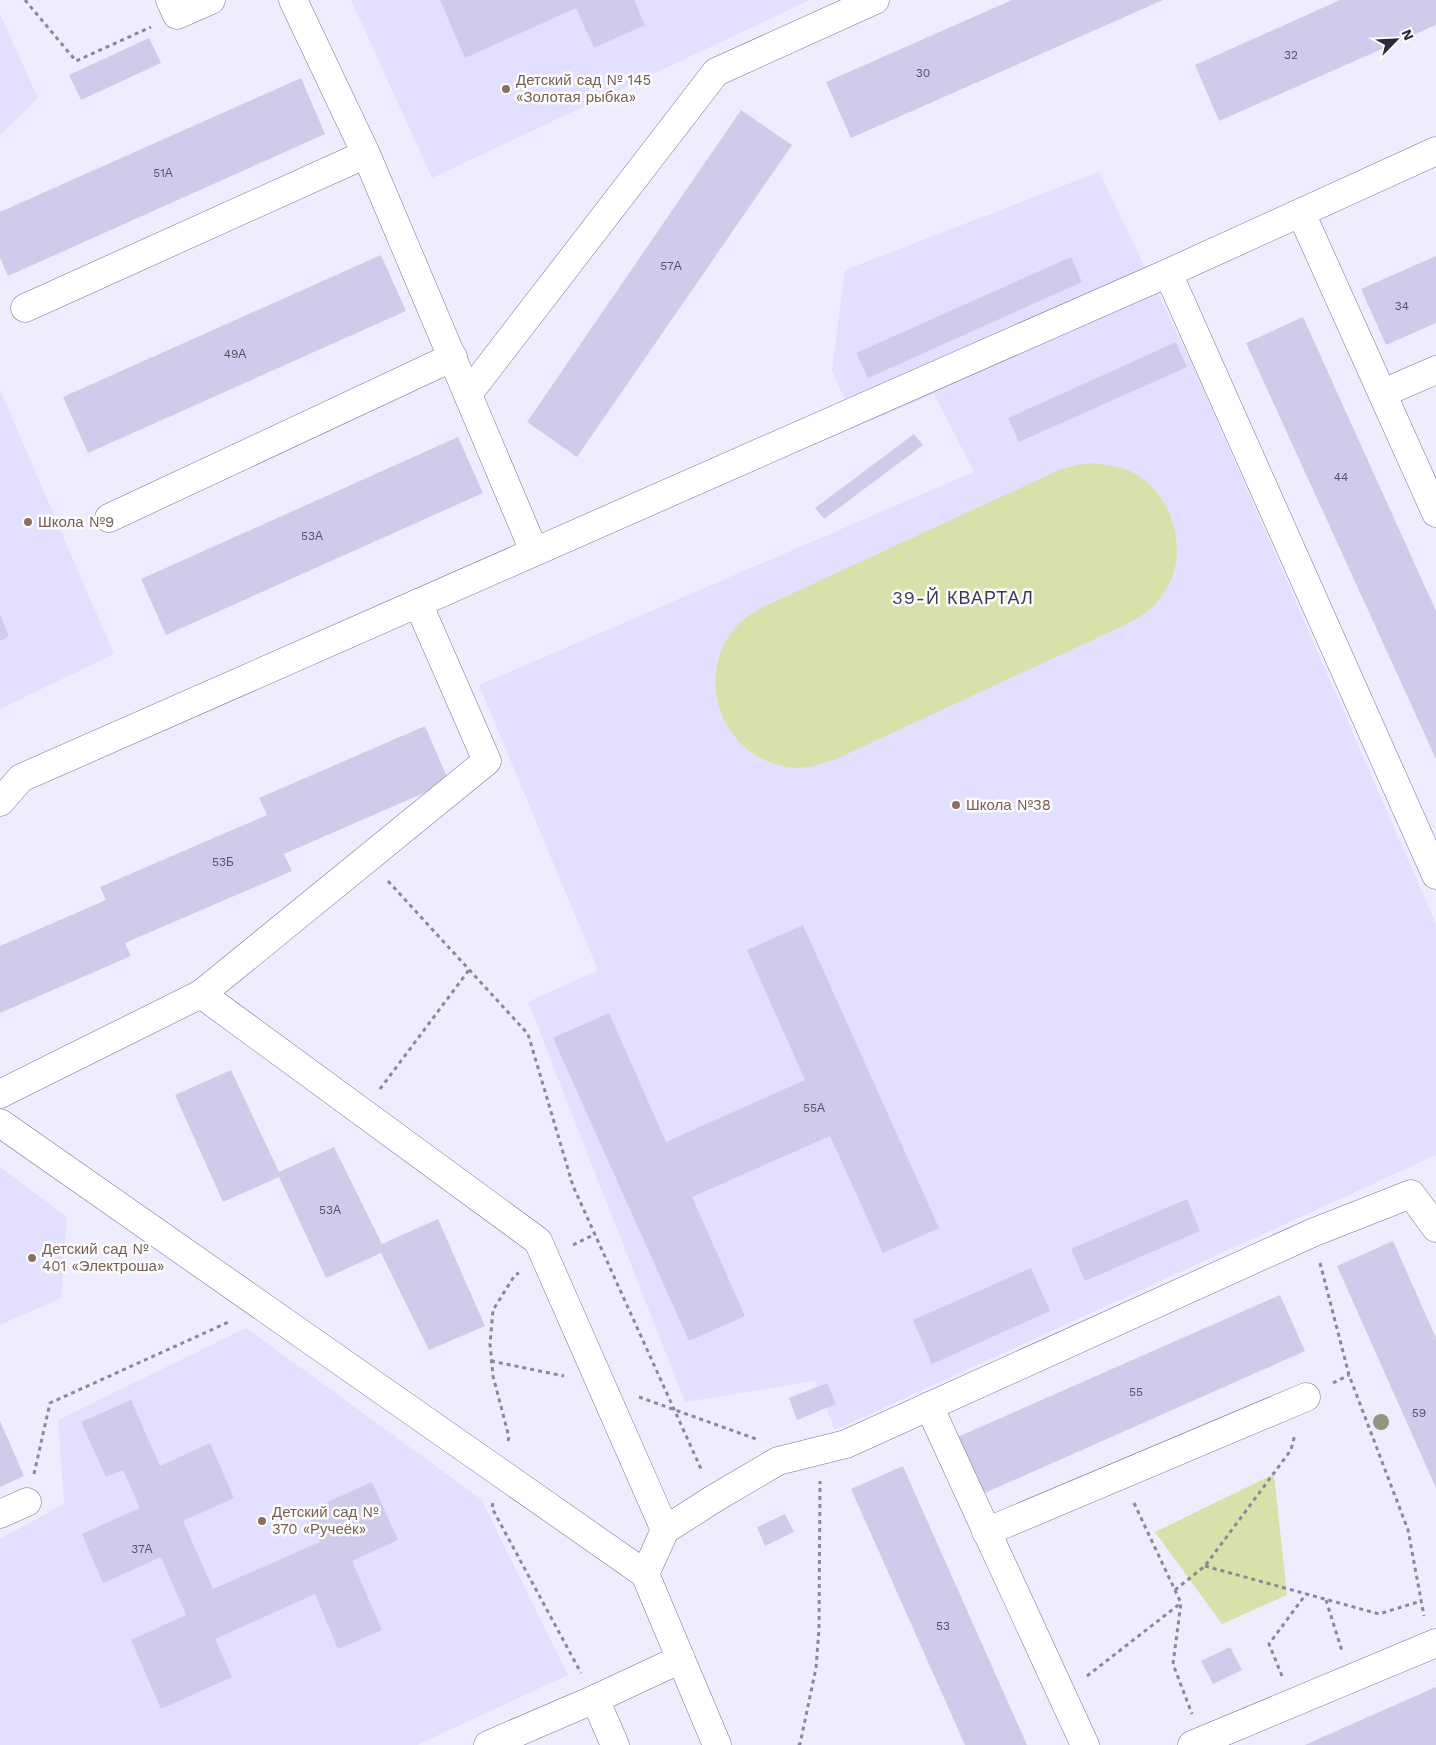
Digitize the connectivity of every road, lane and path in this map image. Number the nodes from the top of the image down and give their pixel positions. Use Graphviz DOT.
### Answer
graph roads {
  1 [pos="25,0"];
  2 [pos="211,0"];
  3 [pos="293,0"];
  4 [pos="875,0"];
  5 [pos="174,8"];
  6 [pos="1436,151"];
  7 [pos="366,154"];
  8 [pos="1301,213"];
  9 [pos="1168,273"];
  10 [pos="24,308"];
  11 [pos="453,357"];
  12 [pos="1436,370"];
  13 [pos="1383,393"];
  14 [pos="468,394"];
  15 [pos="1436,513"];
  16 [pos="109,518"];
  17 [pos="534,551"];
  18 [pos="418,603"];
  19 [pos="0,802"];
  20 [pos="367,859"];
  21 [pos="1436,875"];
  22 [pos="469,970"];
  23 [pos="201,994"];
  24 [pos="0,1094"];
  25 [pos="362,1112"];
  26 [pos="0,1123"];
  27 [pos="1436,1228"];
  28 [pos="1312,1233"];
  29 [pos="263,1306"];
  30 [pos="1349,1375"];
  31 [pos="1306,1397"];
  32 [pos="929,1406"];
  33 [pos="821,1450"];
  34 [pos="1121,1475"];
  35 [pos="715,1498"];
  36 [pos="27,1502"];
  37 [pos="0,1514"];
  38 [pos="665,1530"];
  39 [pos="986,1532"];
  40 [pos="1205,1566"];
  41 [pos="645,1574"];
  42 [pos="1175,1590"];
  43 [pos="1306,1594"];
  44 [pos="1326,1599"];
  45 [pos="1421,1601"];
  46 [pos="1181,1603"];
  47 [pos="1433,1644"];
  48 [pos="681,1659"];
  49 [pos="1351,1678"];
  50 [pos="1062,1696"];
  51 [pos="595,1699"];
  52 [pos="1292,1703"];
  53 [pos="1197,1743"];
  54 [pos="488,1745"];
  55 [pos="616,1745"];
  56 [pos="717,1745"];
  57 [pos="800,1745"];
  58 [pos="1085,1745"];
  1 -- 5 [label="path"];
  2 -- 5 [label="street"];
  3 -- 7 [label="street"];
  4 -- 14 [label="street"];
  6 -- 8 [label="street"];
  7 -- 10 [label="street"];
  7 -- 11 [label="street"];
  8 -- 9 [label="street"];
  8 -- 13 [label="street"];
  9 -- 17 [label="street"];
  9 -- 21 [label="street"];
  11 -- 14 [label="street"];
  11 -- 16 [label="street"];
  12 -- 13 [label="street"];
  13 -- 15 [label="street"];
  14 -- 17 [label="street"];
  17 -- 18 [label="street"];
  18 -- 19 [label="street"];
  18 -- 20 [label="street"];
  20 -- 22 [label="path"];
  20 -- 23 [label="street"];
  22 -- 25 [label="path"];
  22 -- 35 [label="path"];
  23 -- 24 [label="street"];
  23 -- 25 [label="street"];
  25 -- 38 [label="street"];
  26 -- 29 [label="street"];
  27 -- 28 [label="street"];
  28 -- 30 [label="path"];
  28 -- 32 [label="street"];
  29 -- 36 [label="path"];
  29 -- 41 [label="street"];
  30 -- 31 [label="path"];
  30 -- 45 [label="path"];
  31 -- 34 [label="street"];
  31 -- 40 [label="path"];
  32 -- 33 [label="street"];
  32 -- 39 [label="street"];
  33 -- 35 [label="street"];
  33 -- 57 [label="path"];
  34 -- 39 [label="street"];
  34 -- 42 [label="path"];
  35 -- 38 [label="street"];
  36 -- 37 [label="street"];
  38 -- 41 [label="street"];
  39 -- 50 [label="street"];
  40 -- 42 [label="path"];
  40 -- 43 [label="path"];
  41 -- 48 [label="street"];
  42 -- 46 [label="path"];
  43 -- 44 [label="path"];
  43 -- 52 [label="path"];
  44 -- 45 [label="path"];
  44 -- 49 [label="path"];
  45 -- 47 [label="path"];
  46 -- 50 [label="path"];
  46 -- 53 [label="path"];
  47 -- 49 [label="street"];
  48 -- 51 [label="street"];
  48 -- 56 [label="street"];
  49 -- 52 [label="street"];
  50 -- 58 [label="street"];
  51 -- 54 [label="street"];
  51 -- 55 [label="street"];
  52 -- 53 [label="street"];
}
